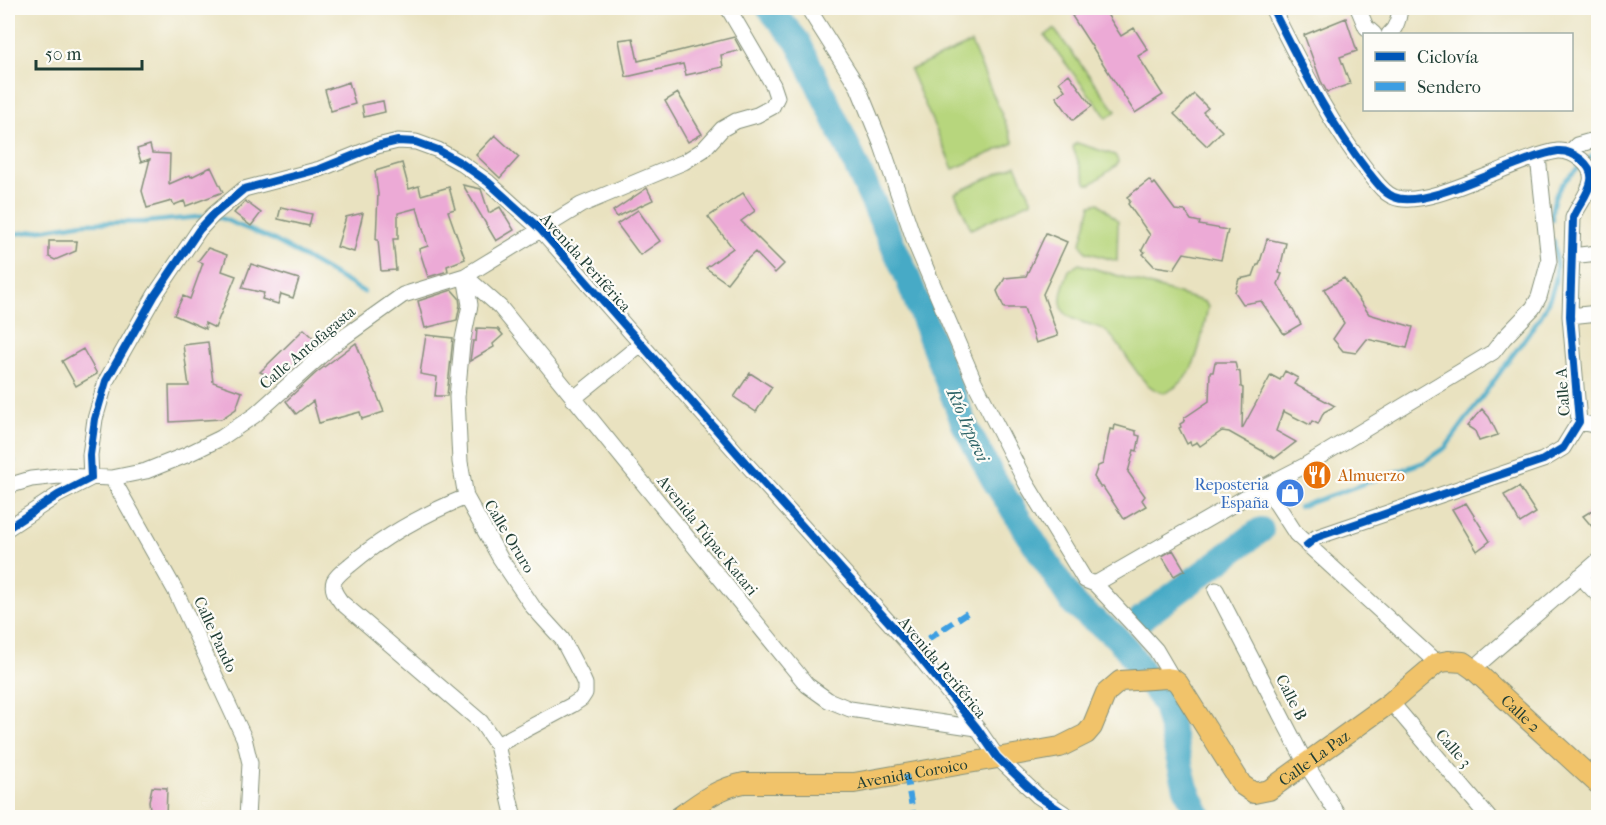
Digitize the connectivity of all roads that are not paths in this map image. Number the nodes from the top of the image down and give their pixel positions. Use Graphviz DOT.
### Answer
graph roads {
  1 [pos="728,8"];
  2 [pos="807,8"];
  3 [pos="1272,8"];
  4 [pos="1358,8"];
  5 [pos="1400,8"];
  6 [pos="1373,33"];
  7 [pos="1390,33"];
  8 [pos="1599,139"];
  9 [pos="1538,157"];
  10 [pos="1580,160"];
  11 [pos="541,230"];
  12 [pos="1599,253"];
  13 [pos="1571,256"];
  14 [pos="465,276"];
  15 [pos="1599,313"];
  16 [pos="1570,316"];
  17 [pos="641,344"];
  18 [pos="573,399"];
  19 [pos="1579,422"];
  20 [pos="1599,426"];
  21 [pos="91,478"];
  22 [pos="112,478"];
  23 [pos="8,486"];
  24 [pos="1265,486"];
  25 [pos="466,497"];
  26 [pos="8,528"];
  27 [pos="1307,545"];
  28 [pos="1599,561"];
  29 [pos="1580,576"];
  30 [pos="1095,584"];
  31 [pos="1216,590"];
  32 [pos="1599,594"];
  33 [pos="1437,663"];
  34 [pos="1473,669"];
  35 [pos="1168,679"];
  36 [pos="1391,702"];
  37 [pos="977,728"];
  38 [pos="497,745"];
  39 [pos="997,757"];
  40 [pos="1306,764"];
  41 [pos="1599,783"];
  42 [pos="247,818"];
  43 [pos="514,818"];
  44 [pos="678,818"];
  45 [pos="1071,818"];
  46 [pos="1340,818"];
  47 [pos="1489,818"];
  1 -- 11 [label="street, Calle Antofagasta"];
  2 -- 30 [label="street"];
  3 -- 9 [label="street"];
  4 -- 6 [label="street"];
  5 -- 7 [label="street"];
  8 -- 10 [label="street"];
  9 -- 10 [label="street"];
  9 -- 24 [label="street"];
  10 -- 13 [label="street, Calle A"];
  11 -- 14 [label="street, Calle Antofagasta"];
  11 -- 17 [label="street, Avenida Periférica"];
  11 -- 21 [label="street, Avenida Periférica"];
  12 -- 13 [label="street"];
  13 -- 16 [label="street, Calle A"];
  14 -- 18 [label="street, Avenida Túpac Katari"];
  14 -- 22 [label="street, Calle Antofagasta"];
  14 -- 25 [label="street, Calle Oruro"];
  15 -- 16 [label="street"];
  16 -- 19 [label="street, Calle A"];
  17 -- 18 [label="street"];
  17 -- 37 [label="street, Avenida Periférica"];
  18 -- 37 [label="street, Avenida Túpac Katari"];
  19 -- 20 [label="street"];
  19 -- 27 [label="street, Calle A"];
  21 -- 22 [label="street, Calle Antofagasta"];
  21 -- 23 [label="street, Calle Antofagasta"];
  21 -- 26 [label="street"];
  22 -- 42 [label="street, Calle Pando"];
  24 -- 27 [label="street"];
  24 -- 30 [label="street"];
  25 -- 38 [label="street, Calle Oruro"];
  25 -- 38 [label="street"];
  27 -- 33 [label="street"];
  28 -- 29 [label="street"];
  29 -- 32 [label="street"];
  29 -- 34 [label="street"];
  30 -- 35 [label="street"];
  31 -- 40 [label="street, Calle B"];
  33 -- 34 [label="main road, Calle 2"];
  33 -- 36 [label="main road, Calle La Paz"];
  34 -- 41 [label="main road, Calle 2"];
  35 -- 39 [label="main road, Avenida Coroico"];
  35 -- 40 [label="main road, Calle La Paz"];
  36 -- 40 [label="main road, Calle La Paz"];
  36 -- 47 [label="street, Calle 3"];
  37 -- 39 [label="street, Avenida Periférica"];
  38 -- 43 [label="street"];
  39 -- 44 [label="main road, Avenida Coroico"];
  39 -- 45 [label="street, Avenida Periférica"];
  40 -- 46 [label="street, Calle B"];
}
